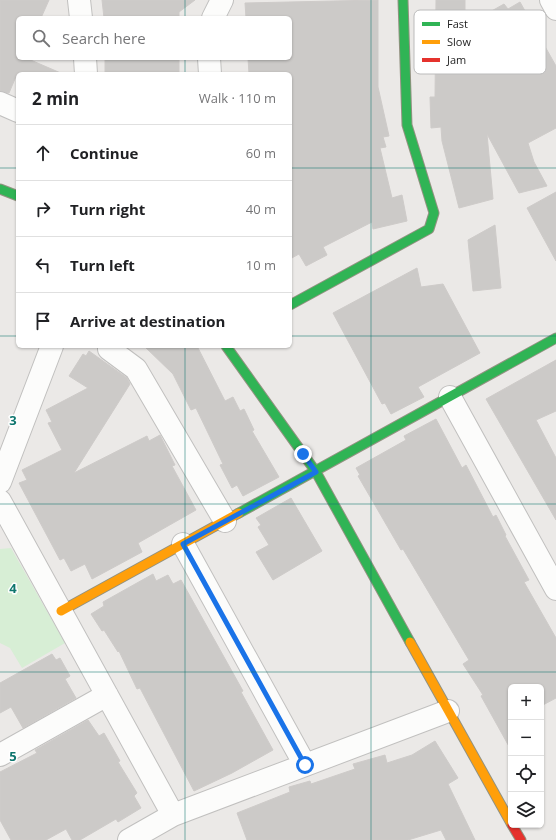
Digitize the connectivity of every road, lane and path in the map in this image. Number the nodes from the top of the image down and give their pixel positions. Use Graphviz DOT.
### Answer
graph roads {
  1 [pos="79,0"];
  2 [pos="222,0"];
  3 [pos="402,0"];
  4 [pos="551,0"];
  5 [pos="556,10"];
  6 [pos="80,16"];
  7 [pos="214,16"];
  8 [pos="84,60"];
  9 [pos="209,60"];
  10 [pos="86,72"];
  11 [pos="210,72"];
  12 [pos="0,103"];
  13 [pos="16,109"];
  14 [pos="0,189"];
  15 [pos="16,195"];
  16 [pos="292,300"];
  17 [pos="556,338"];
  18 [pos="51,348"];
  19 [pos="227,348"];
  20 [pos="109,349"];
  21 [pos="450,397"];
  22 [pos="316,472"];
  23 [pos="0,482"];
  24 [pos="0,501"];
  25 [pos="225,521"];
  26 [pos="183,544"];
  27 [pos="556,589"];
  28 [pos="61,611"];
  29 [pos="107,695"];
  30 [pos="448,711"];
  31 [pos="0,755"];
  32 [pos="305,765"];
  33 [pos="173,815"];
  34 [pos="508,817"];
  35 [pos="514,828"];
  36 [pos="129,840"];
  37 [pos="521,840"];
  1 -- 6 [label="street"];
  2 -- 7 [label="street"];
  3 -- 16 [label="street"];
  4 -- 5 [label="street"];
  8 -- 10 [label="street"];
  9 -- 11 [label="street"];
  12 -- 13 [label="street"];
  14 -- 15 [label="street"];
  17 -- 21 [label="street"];
  18 -- 23 [label="street"];
  19 -- 22 [label="street"];
  20 -- 25 [label="street"];
  21 -- 22 [label="street"];
  21 -- 27 [label="street"];
  22 -- 25 [label="street"];
  22 -- 30 [label="street"];
  24 -- 28 [label="street"];
  25 -- 26 [label="street"];
  26 -- 28 [label="street"];
  26 -- 32 [label="street"];
  28 -- 29 [label="street"];
  29 -- 31 [label="street"];
  29 -- 33 [label="street"];
  30 -- 32 [label="street"];
  30 -- 34 [label="street"];
  32 -- 33 [label="street"];
  33 -- 36 [label="street"];
  35 -- 37 [label="street"];
}
